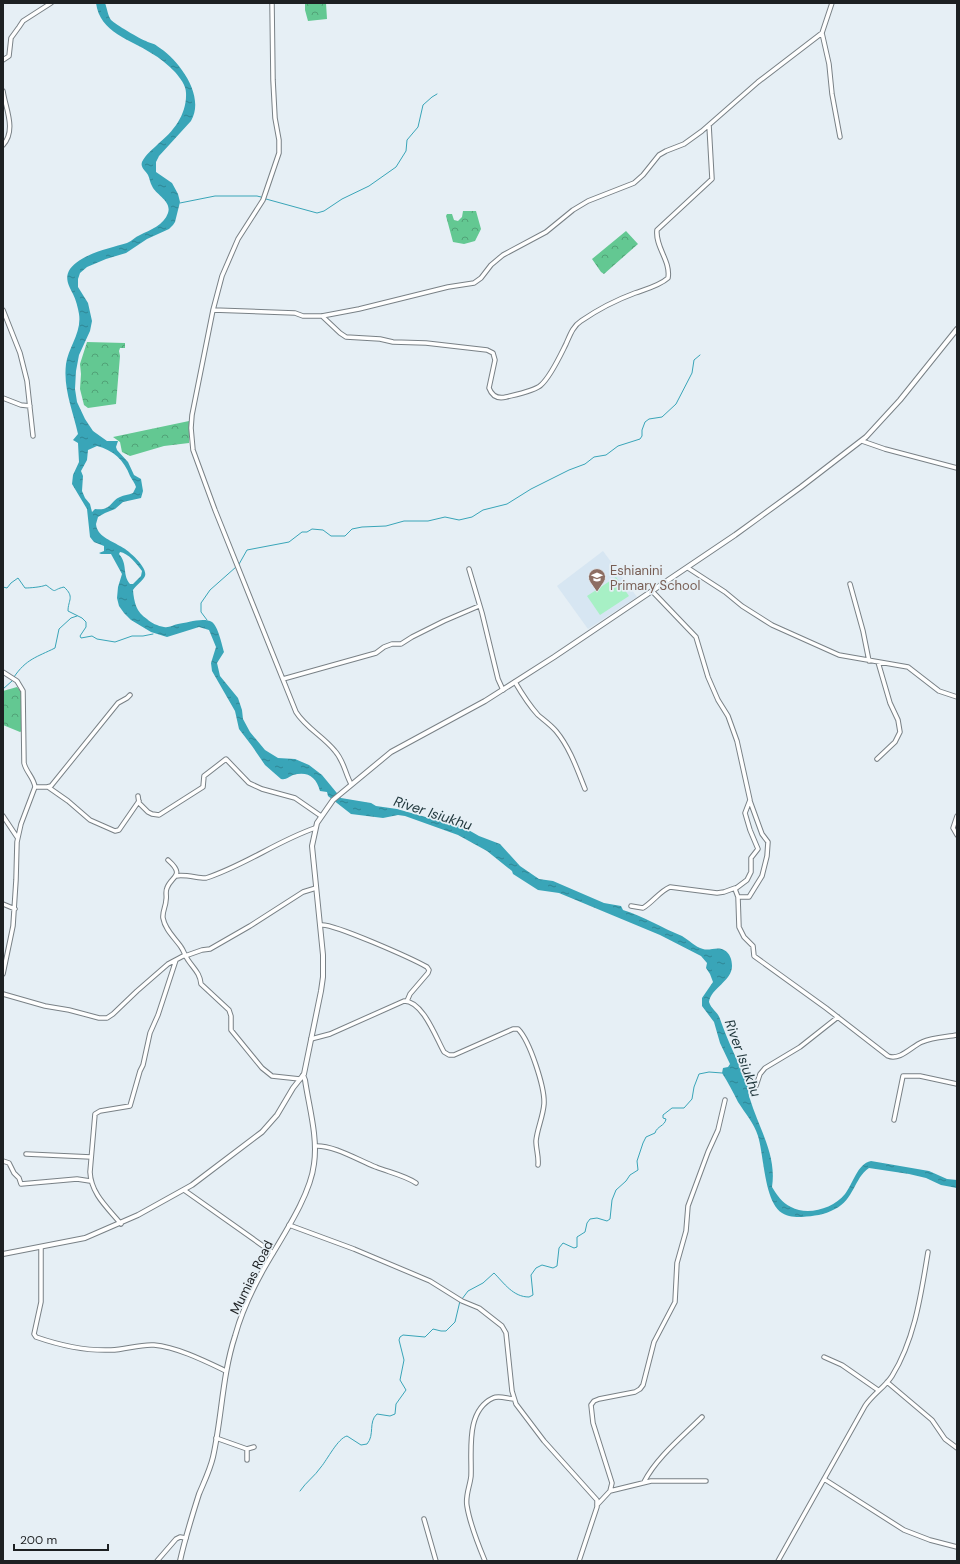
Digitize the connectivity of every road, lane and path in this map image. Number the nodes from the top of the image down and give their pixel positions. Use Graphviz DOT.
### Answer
graph roads {
  1 [pos="50,3"];
  2 [pos="272,3"];
  3 [pos="832,3"];
  4 [pos="822,33"];
  5 [pos="3,60"];
  6 [pos="3,91"];
  7 [pos="709,125"];
  8 [pos="840,137"];
  9 [pos="3,144"];
  10 [pos="3,310"];
  11 [pos="213,310"];
  12 [pos="322,316"];
  13 [pos="957,329"];
  14 [pos="955,335"];
  15 [pos="3,398"];
  16 [pos="30,406"];
  17 [pos="33,436"];
  18 [pos="862,441"];
  19 [pos="957,468"];
  20 [pos="688,568"];
  21 [pos="469,569"];
  22 [pos="850,584"];
  23 [pos="652,591"];
  24 [pos="479,606"];
  25 [pos="869,661"];
  26 [pos="878,662"];
  27 [pos="3,672"];
  28 [pos="282,678"];
  29 [pos="515,682"];
  30 [pos="503,690"];
  31 [pos="130,694"];
  32 [pos="957,697"];
  33 [pos="877,759"];
  34 [pos="352,784"];
  35 [pos="35,787"];
  36 [pos="48,787"];
  37 [pos="585,789"];
  38 [pos="138,796"];
  39 [pos="750,800"];
  40 [pos="139,801"];
  41 [pos="3,816"];
  42 [pos="321,816"];
  43 [pos="957,816"];
  44 [pos="316,828"];
  45 [pos="957,835"];
  46 [pos="17,837"];
  47 [pos="168,860"];
  48 [pos="176,876"];
  49 [pos="316,888"];
  50 [pos="735,888"];
  51 [pos="738,897"];
  52 [pos="3,904"];
  53 [pos="631,906"];
  54 [pos="15,909"];
  55 [pos="321,925"];
  56 [pos="185,956"];
  57 [pos="176,960"];
  58 [pos="3,974"];
  59 [pos="3,994"];
  60 [pos="407,1001"];
  61 [pos="838,1017"];
  62 [pos="957,1035"];
  63 [pos="311,1039"];
  64 [pos="301,1077"];
  65 [pos="957,1084"];
  66 [pos="756,1086"];
  67 [pos="725,1100"];
  68 [pos="894,1120"];
  69 [pos="314,1146"];
  70 [pos="26,1154"];
  71 [pos="91,1157"];
  72 [pos="3,1161"];
  73 [pos="538,1165"];
  74 [pos="90,1181"];
  75 [pos="416,1184"];
  76 [pos="184,1190"];
  77 [pos="121,1224"];
  78 [pos="289,1224"];
  79 [pos="41,1247"];
  80 [pos="928,1252"];
  81 [pos="273,1253"];
  82 [pos="3,1254"];
  83 [pos="824,1357"];
  84 [pos="226,1371"];
  85 [pos="887,1382"];
  86 [pos="878,1390"];
  87 [pos="514,1399"];
  88 [pos="702,1417"];
  89 [pos="216,1438"];
  90 [pos="254,1447"];
  91 [pos="957,1448"];
  92 [pos="247,1449"];
  93 [pos="247,1460"];
  94 [pos="824,1479"];
  95 [pos="706,1481"];
  96 [pos="644,1482"];
  97 [pos="610,1491"];
  98 [pos="597,1505"];
  99 [pos="424,1518"];
  100 [pos="186,1538"];
  101 [pos="957,1547"];
  102 [pos="157,1561"];
  103 [pos="180,1561"];
  104 [pos="436,1561"];
  105 [pos="486,1561"];
  106 [pos="579,1561"];
  107 [pos="778,1561"];
  1 -- 5 [label="street"];
  2 -- 11 [label="street"];
  3 -- 4 [label="street"];
  4 -- 7 [label="street"];
  4 -- 8 [label="street"];
  6 -- 9 [label="street"];
  7 -- 12 [label="street"];
  7 -- 12 [label="street"];
  10 -- 16 [label="street"];
  11 -- 12 [label="street"];
  11 -- 28 [label="street"];
  13 -- 14 [label="street"];
  14 -- 18 [label="street"];
  15 -- 16 [label="street"];
  16 -- 17 [label="street"];
  18 -- 19 [label="street"];
  18 -- 20 [label="street"];
  20 -- 23 [label="street"];
  20 -- 25 [label="street"];
  21 -- 24 [label="street"];
  22 -- 25 [label="street"];
  23 -- 29 [label="street"];
  23 -- 39 [label="street"];
  24 -- 28 [label="street"];
  24 -- 30 [label="street"];
  25 -- 26 [label="street"];
  26 -- 32 [label="street"];
  26 -- 33 [label="street"];
  27 -- 35 [label="street"];
  28 -- 34 [label="street"];
  29 -- 30 [label="street"];
  29 -- 37 [label="street"];
  30 -- 34 [label="street"];
  31 -- 36 [label="street"];
  34 -- 42 [label="street"];
  35 -- 36 [label="street"];
  35 -- 46 [label="street"];
  36 -- 40 [label="street"];
  38 -- 40 [label="street"];
  39 -- 50 [label="street"];
  39 -- 51 [label="street"];
  40 -- 42 [label="street"];
  41 -- 46 [label="street"];
  42 -- 44 [label="street"];
  43 -- 45 [label="street"];
  44 -- 48 [label="street"];
  44 -- 49 [label="street"];
  46 -- 54 [label="street"];
  47 -- 48 [label="street"];
  48 -- 56 [label="street"];
  49 -- 55 [label="street"];
  49 -- 56 [label="street"];
  50 -- 51 [label="street"];
  50 -- 53 [label="street"];
  51 -- 61 [label="street"];
  52 -- 54 [label="street"];
  54 -- 58 [label="street"];
  55 -- 60 [label="street"];
  55 -- 63 [label="street"];
  56 -- 57 [label="street"];
  56 -- 64 [label="street"];
  57 -- 59 [label="street"];
  57 -- 71 [label="street"];
  60 -- 63 [label="street"];
  60 -- 73 [label="street"];
  61 -- 62 [label="street"];
  61 -- 66 [label="street"];
  63 -- 64 [label="street"];
  64 -- 69 [label="street, Mumias Road"];
  64 -- 76 [label="street"];
  65 -- 68 [label="street"];
  67 -- 97 [label="street"];
  69 -- 75 [label="street"];
  69 -- 78 [label="street, Mumias Road"];
  70 -- 71 [label="street"];
  71 -- 74 [label="street"];
  72 -- 74 [label="street"];
  74 -- 77 [label="street"];
  76 -- 77 [label="street"];
  76 -- 81 [label="street"];
  77 -- 79 [label="street"];
  78 -- 81 [label="street, Mumias Road"];
  78 -- 87 [label="street"];
  79 -- 82 [label="street"];
  79 -- 84 [label="street"];
  80 -- 85 [label="street"];
  81 -- 84 [label="street, Mumias Road"];
  83 -- 86 [label="street"];
  84 -- 89 [label="street, Mumias Road"];
  85 -- 86 [label="street"];
  85 -- 91 [label="street"];
  86 -- 94 [label="street"];
  87 -- 98 [label="street"];
  87 -- 105 [label="street"];
  88 -- 96 [label="street"];
  89 -- 92 [label="street"];
  89 -- 100 [label="street, Mumias Road"];
  90 -- 92 [label="street"];
  92 -- 93 [label="street"];
  94 -- 101 [label="street"];
  94 -- 107 [label="street"];
  95 -- 96 [label="street"];
  96 -- 97 [label="street"];
  97 -- 98 [label="street"];
  98 -- 106 [label="street"];
  99 -- 104 [label="street"];
  100 -- 102 [label="street"];
  100 -- 103 [label="street, Mumias Road"];
}
